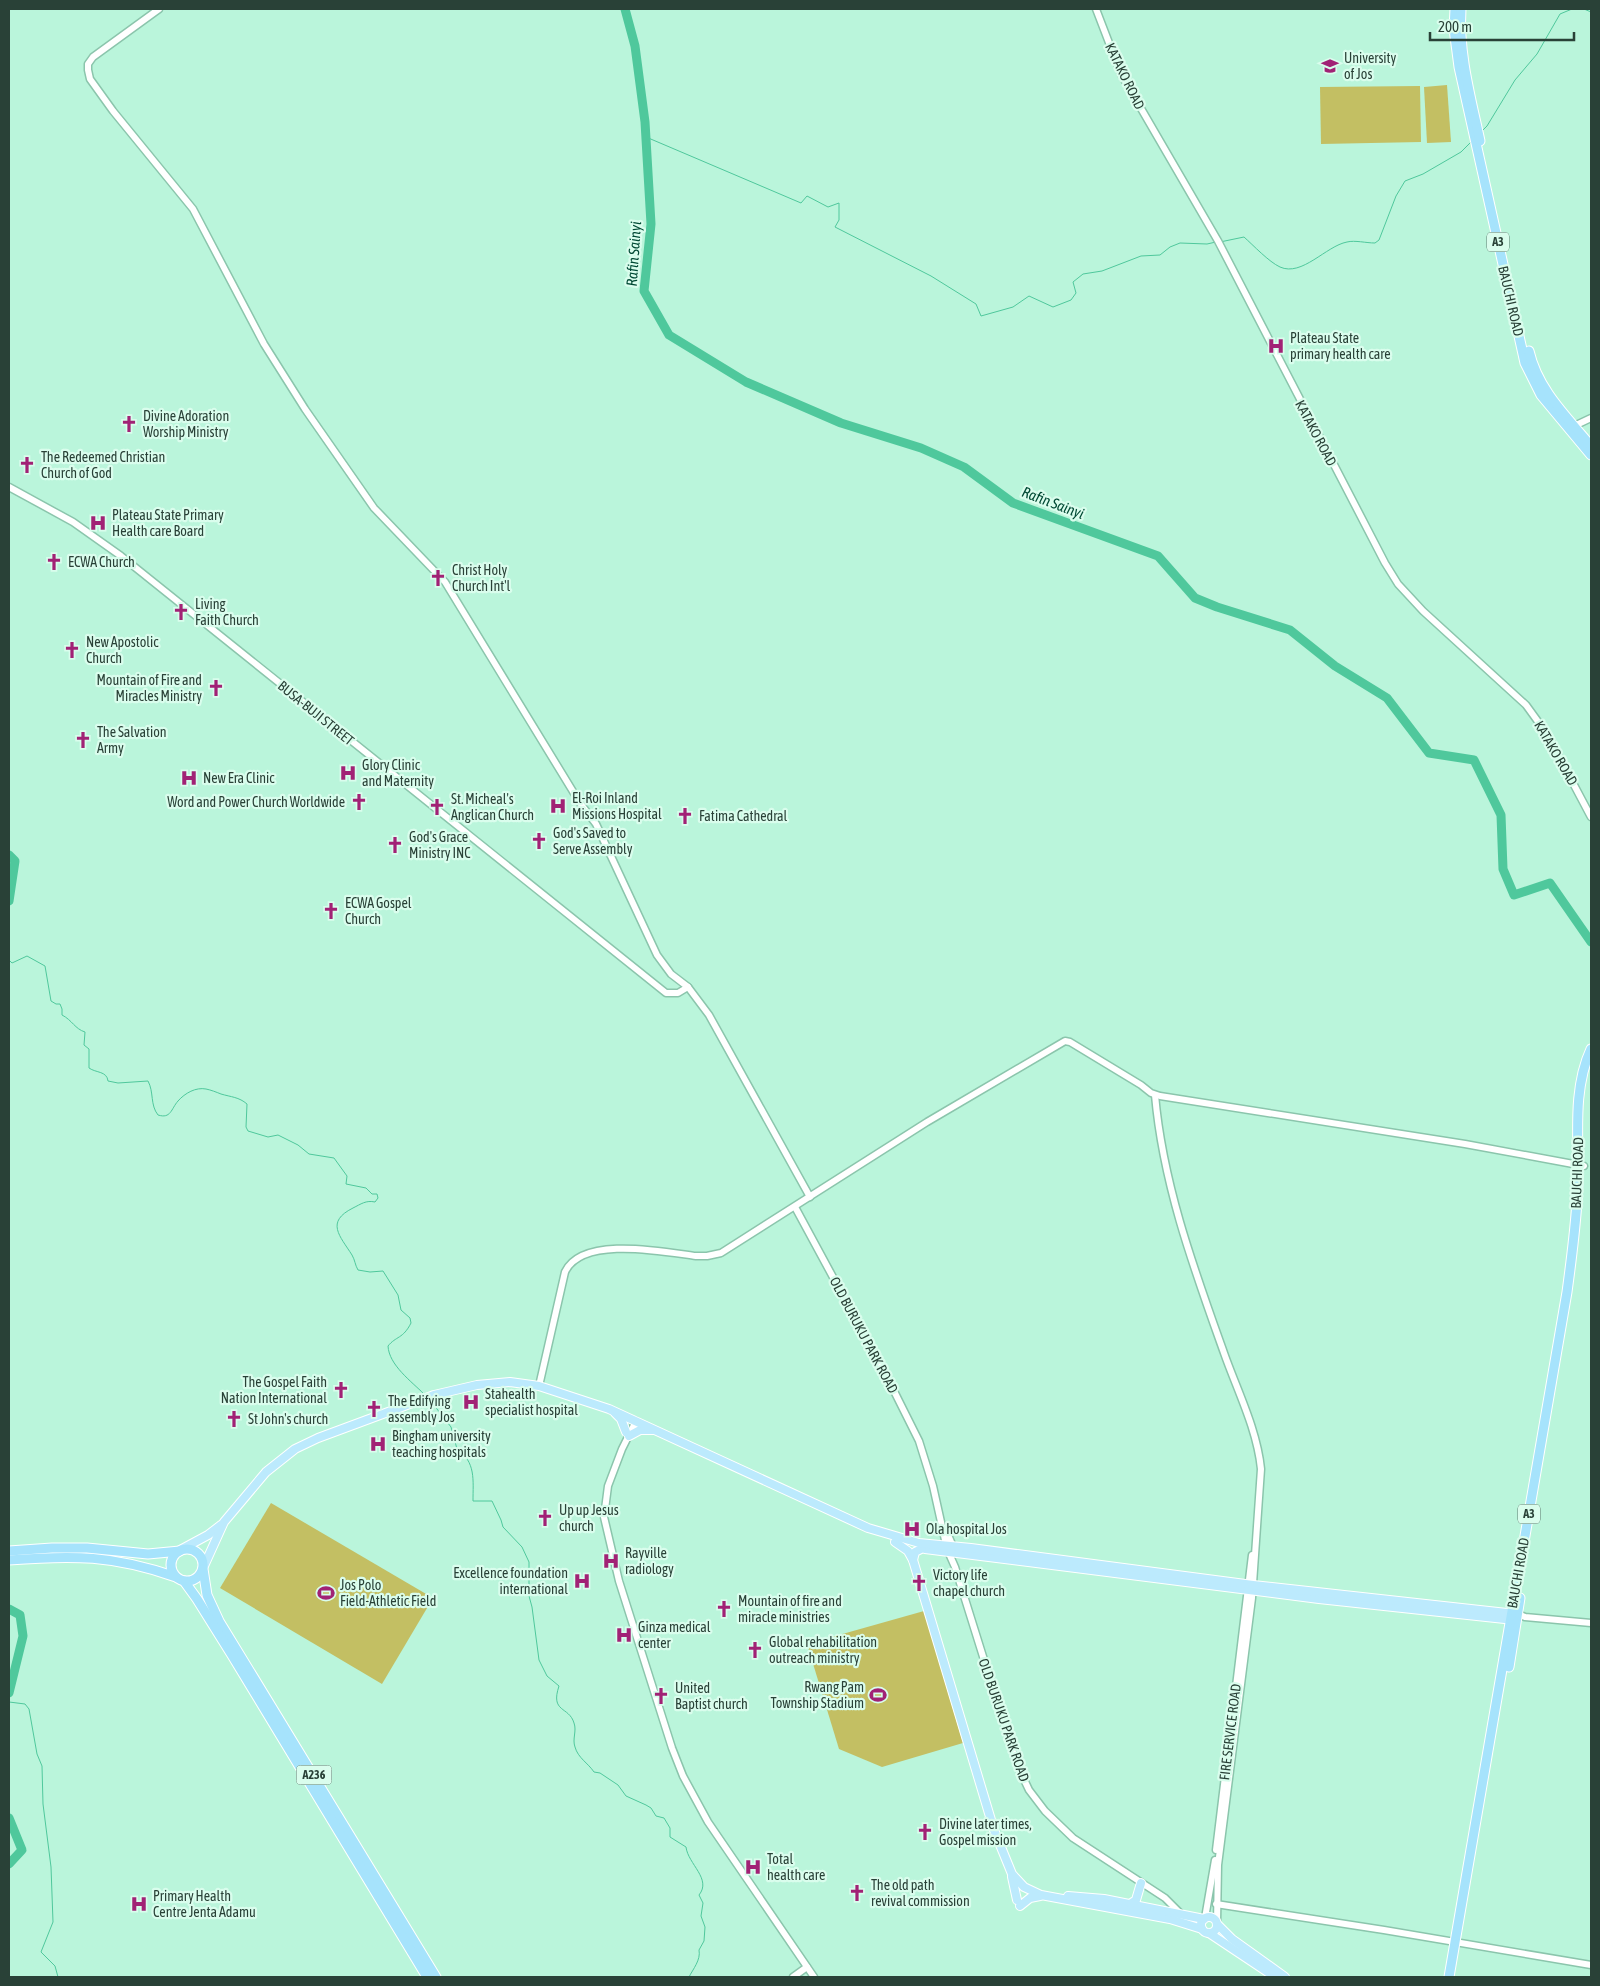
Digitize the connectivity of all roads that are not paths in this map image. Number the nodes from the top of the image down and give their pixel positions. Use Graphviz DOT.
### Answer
graph roads {
  1 [pos="159,9"];
  2 [pos="1096,9"];
  3 [pos="1455,9"];
  4 [pos="1461,9"];
  5 [pos="1591,418"];
  6 [pos="1571,427"];
  7 [pos="1591,446"];
  8 [pos="1591,455"];
  9 [pos="9,487"];
  10 [pos="1591,817"];
  11 [pos="688,987"];
  12 [pos="1591,1050"];
  13 [pos="1591,1065"];
  14 [pos="1155,1095"];
  15 [pos="1581,1165"];
  16 [pos="810,1197"];
  17 [pos="795,1207"];
  18 [pos="539,1386"];
  19 [pos="609,1409"];
  20 [pos="633,1420"];
  21 [pos="657,1430"];
  22 [pos="628,1434"];
  23 [pos="224,1522"];
  24 [pos="868,1528"];
  25 [pos="895,1542"];
  26 [pos="921,1549"];
  27 [pos="950,1549"];
  28 [pos="181,1550"];
  29 [pos="9,1551"];
  30 [pos="9,1560"];
  31 [pos="913,1560"];
  32 [pos="203,1568"];
  33 [pos="180,1579"];
  34 [pos="1250,1587"];
  35 [pos="1516,1617"];
  36 [pos="1591,1623"];
  37 [pos="1004,1856"];
  38 [pos="1009,1868"];
  39 [pos="1141,1883"];
  40 [pos="1048,1897"];
  41 [pos="1130,1904"];
  42 [pos="1216,1904"];
  43 [pos="1182,1915"];
  44 [pos="1204,1919"];
  45 [pos="1217,1923"];
  46 [pos="1205,1931"];
  47 [pos="1457,1943"];
  48 [pos="1591,1965"];
  49 [pos="807,1968"];
  50 [pos="427,1977"];
  51 [pos="436,1977"];
  52 [pos="793,1977"];
  53 [pos="814,1977"];
  54 [pos="1274,1977"];
  55 [pos="1285,1977"];
  56 [pos="1449,1977"];
  57 [pos="1454,1977"];
  1 -- 11 [label="street"];
  2 -- 10 [label="street, KATAKO ROAD"];
  3 -- 6 [label="highway, BAUCHI ROAD / A3"];
  4 -- 6 [label="highway, BAUCHI ROAD / A3"];
  5 -- 6 [label="street"];
  6 -- 7 [label="highway, BAUCHI ROAD / A3"];
  6 -- 8 [label="highway, BAUCHI ROAD / A3"];
  9 -- 11 [label="street, BUSA-BUJI STREET"];
  11 -- 16 [label="street"];
  12 -- 15 [label="highway, BAUCHI ROAD / A3"];
  13 -- 15 [label="highway, BAUCHI ROAD / A3"];
  14 -- 15 [label="street"];
  14 -- 16 [label="street"];
  14 -- 34 [label="street, FIRE SERVICE ROAD"];
  15 -- 35 [label="highway, BAUCHI ROAD / A3"];
  16 -- 17 [label="street"];
  17 -- 18 [label="street"];
  17 -- 27 [label="street, OLD BURUKU PARK ROAD"];
  18 -- 19 [label="main road"];
  18 -- 23 [label="main road"];
  19 -- 20 [label="main road"];
  19 -- 22 [label="main road"];
  20 -- 21 [label="main road"];
  20 -- 22 [label="street"];
  21 -- 22 [label="main road"];
  21 -- 24 [label="main road"];
  22 -- 49 [label="street"];
  23 -- 28 [label="main road"];
  23 -- 32 [label="main road"];
  24 -- 25 [label="main road"];
  24 -- 27 [label="main road"];
  25 -- 26 [label="main road"];
  25 -- 31 [label="main road"];
  26 -- 27 [label="main road"];
  26 -- 31 [label="main road"];
  27 -- 34 [label="main road"];
  27 -- 39 [label="street, OLD BURUKU PARK ROAD"];
  28 -- 29 [label="highway"];
  28 -- 32 [label="highway"];
  28 -- 33 [label="highway"];
  30 -- 33 [label="highway"];
  31 -- 37 [label="main road"];
  32 -- 33 [label="highway"];
  32 -- 51 [label="highway, A236"];
  33 -- 50 [label="highway, A236"];
  34 -- 35 [label="main road"];
  34 -- 42 [label="street"];
  34 -- 44 [label="street, FIRE SERVICE ROAD"];
  35 -- 36 [label="street"];
  35 -- 47 [label="highway, BAUCHI ROAD / A3"];
  37 -- 38 [label="main road"];
  37 -- 41 [label="main road"];
  38 -- 40 [label="main road"];
  38 -- 40 [label="main road"];
  39 -- 41 [label="main road"];
  39 -- 43 [label="street, OLD BURUKU PARK ROAD"];
  40 -- 46 [label="main road"];
  41 -- 43 [label="main road"];
  42 -- 45 [label="street"];
  42 -- 47 [label="street"];
  43 -- 44 [label="main road"];
  44 -- 45 [label="main road"];
  44 -- 46 [label="main road"];
  45 -- 46 [label="main road"];
  45 -- 55 [label="main road"];
  46 -- 54 [label="main road"];
  47 -- 48 [label="street"];
  47 -- 56 [label="highway, BAUCHI ROAD / A3"];
  47 -- 57 [label="highway, BAUCHI ROAD / A3"];
  49 -- 52 [label="street"];
  49 -- 53 [label="street"];
}
